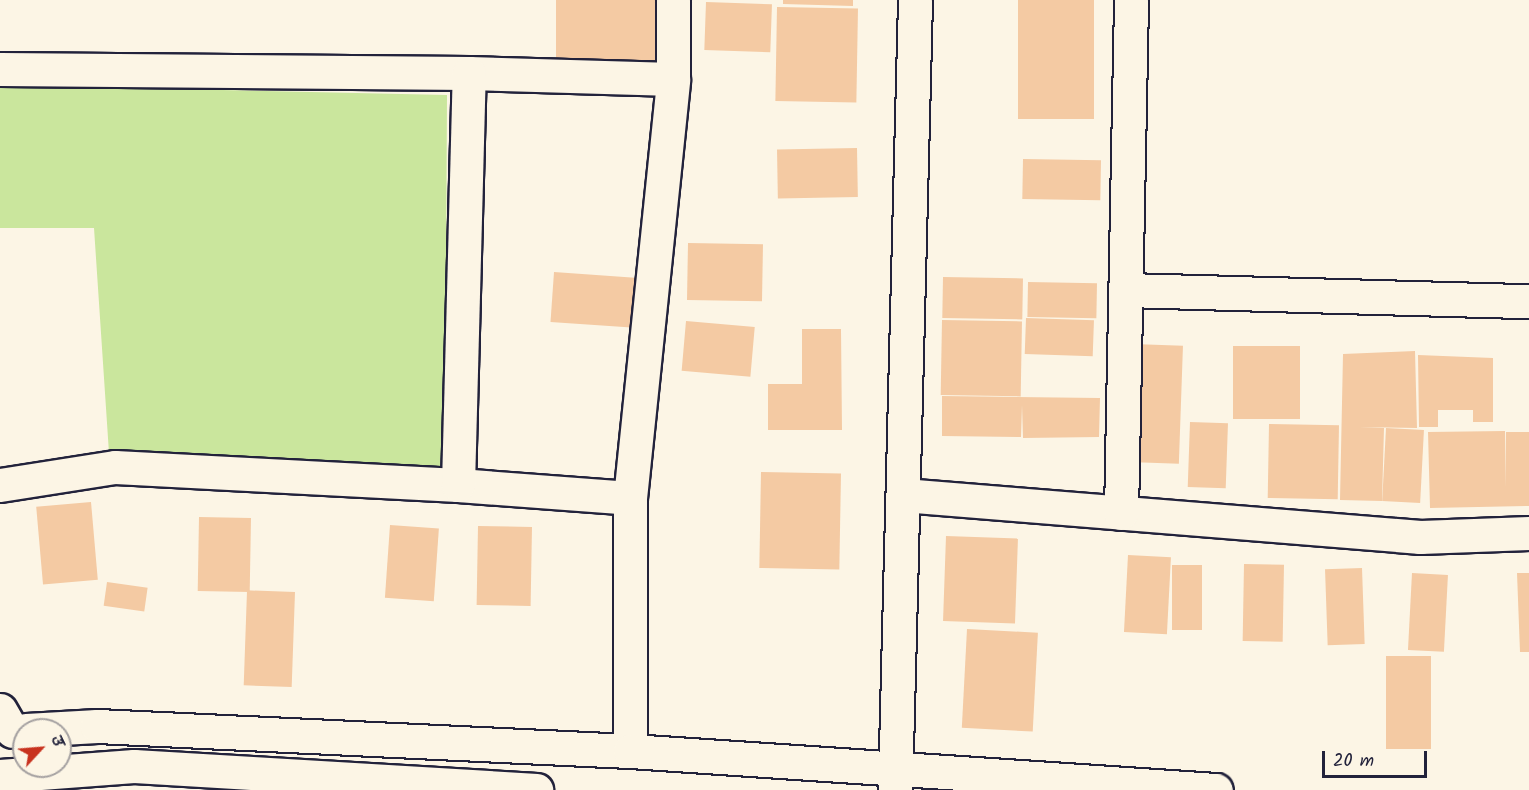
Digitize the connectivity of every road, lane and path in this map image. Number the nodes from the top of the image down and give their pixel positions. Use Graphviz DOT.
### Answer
graph roads {
  1 [pos="673,0"];
  2 [pos="915,0"];
  3 [pos="1131,0"];
  4 [pos="0,69"];
  5 [pos="469,73"];
  6 [pos="673,79"];
  7 [pos="1126,290"];
  8 [pos="1529,301"];
  9 [pos="0,485"];
  10 [pos="458,486"];
  11 [pos="903,495"];
  12 [pos="630,498"];
  13 [pos="1121,513"];
  14 [pos="1529,533"];
  15 [pos="72,726"];
  16 [pos="630,751"];
  17 [pos="0,776"];
  18 [pos="896,780"];
  19 [pos="444,787"];
  20 [pos="536,790"];
  21 [pos="1216,790"];
  1 -- 6 [label="street"];
  2 -- 11 [label="street"];
  3 -- 7 [label="street"];
  4 -- 5 [label="street"];
  5 -- 6 [label="street"];
  5 -- 10 [label="street"];
  6 -- 12 [label="street"];
  7 -- 8 [label="street"];
  7 -- 13 [label="street"];
  9 -- 10 [label="street"];
  10 -- 12 [label="street"];
  11 -- 13 [label="street"];
  11 -- 18 [label="street"];
  12 -- 16 [label="street"];
  13 -- 14 [label="street"];
  15 -- 16 [label="street"];
  16 -- 18 [label="street"];
  17 -- 19 [label="street"];
  18 -- 21 [label="street"];
  19 -- 20 [label="street"];
}
